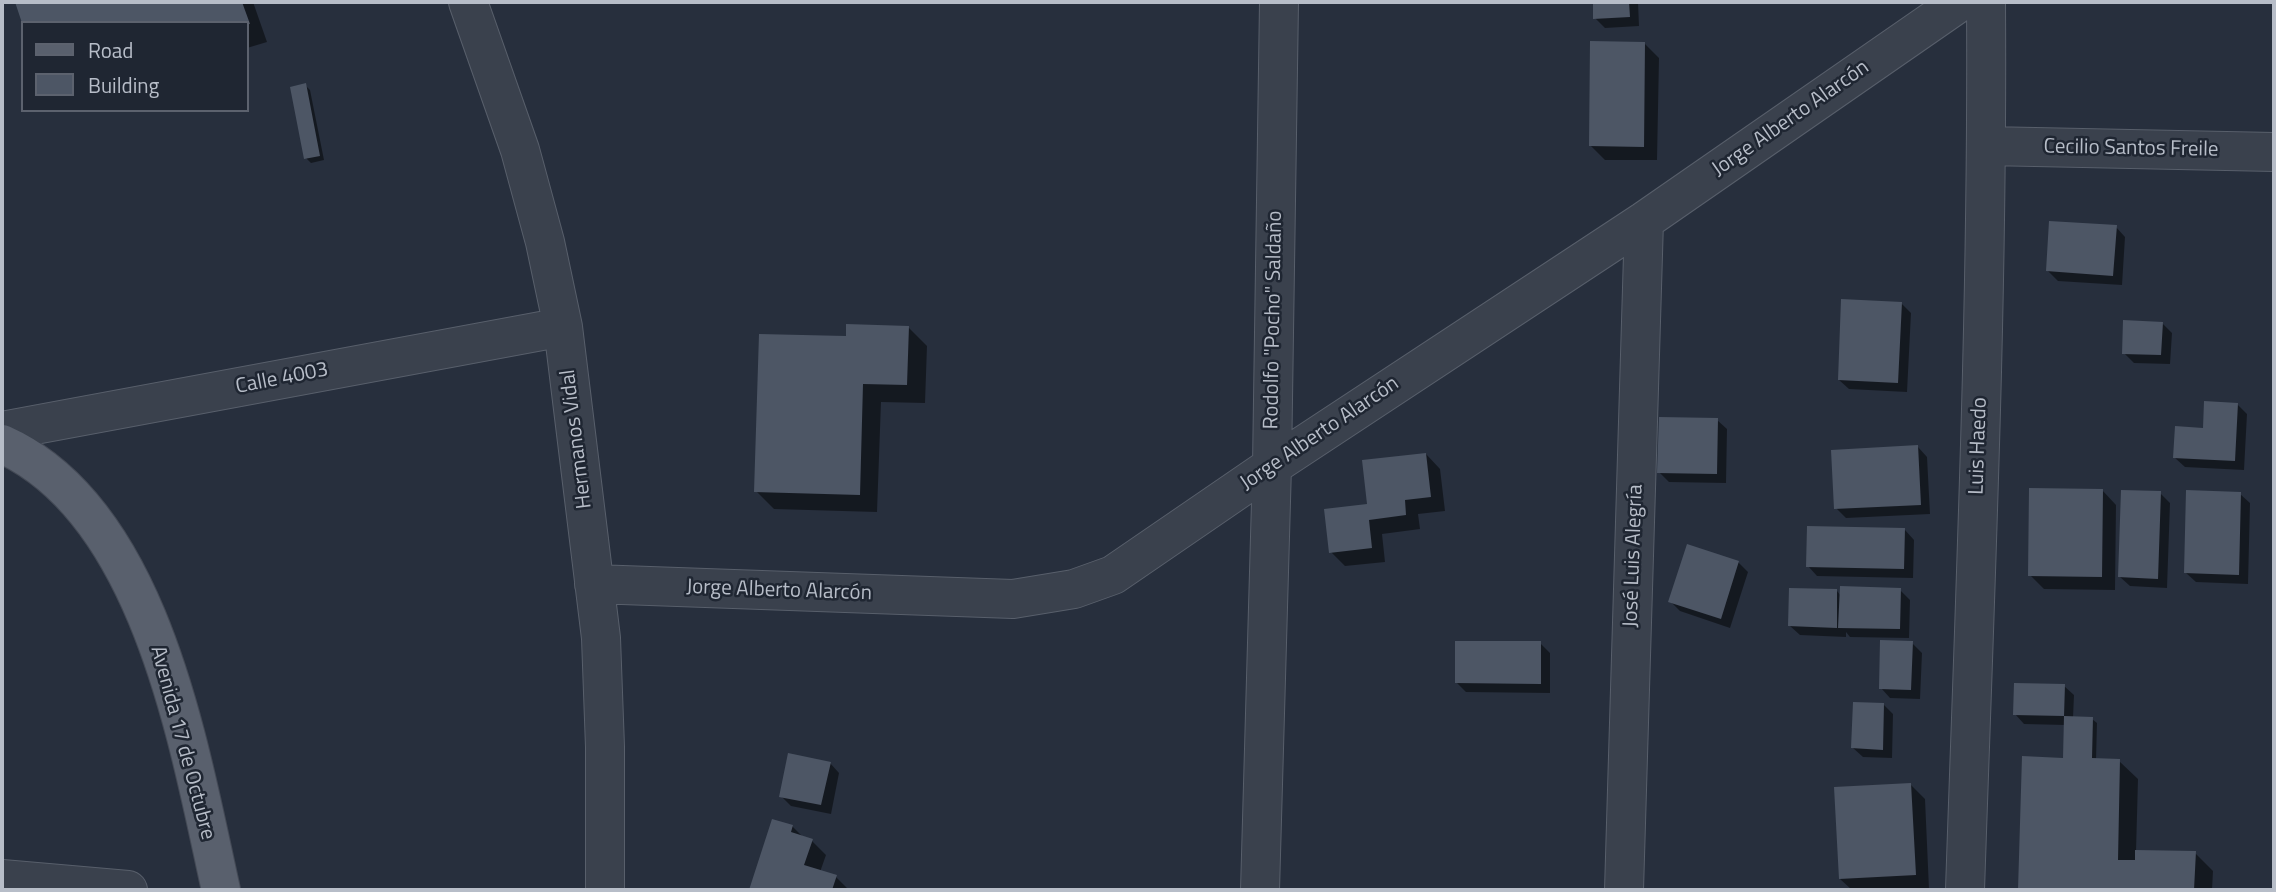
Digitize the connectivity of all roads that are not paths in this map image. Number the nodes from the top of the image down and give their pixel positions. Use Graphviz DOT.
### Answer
graph roads {
  1 [pos="468,2"];
  2 [pos="1279,2"];
  3 [pos="1960,2"];
  4 [pos="1986,2"];
  5 [pos="1987,146"];
  6 [pos="2274,152"];
  7 [pos="1644,221"];
  8 [pos="563,327"];
  9 [pos="2,431"];
  10 [pos="2,444"];
  11 [pos="1272,466"];
  12 [pos="594,584"];
  13 [pos="2,880"];
  14 [pos="128,890"];
  15 [pos="220,890"];
  16 [pos="606,890"];
  17 [pos="1260,890"];
  18 [pos="1624,890"];
  19 [pos="1965,890"];
  1 -- 8 [label="street, Hermanos Vidal"];
  2 -- 11 [label="street, Rodolfo \"Pocho\" Saldaño"];
  3 -- 7 [label="street, Jorge Alberto Alarcón"];
  4 -- 5 [label="street, Luis Haedo"];
  5 -- 6 [label="street, Cecilio Santos Freile"];
  5 -- 19 [label="street, Luis Haedo"];
  7 -- 11 [label="street, Jorge Alberto Alarcón"];
  7 -- 18 [label="street, José Luis Alegría"];
  8 -- 9 [label="street, Calle 4003"];
  8 -- 12 [label="street, Hermanos Vidal"];
  10 -- 15 [label="main road, Avenida 17 de Octubre"];
  11 -- 12 [label="street, Jorge Alberto Alarcón"];
  11 -- 17 [label="street, Rodolfo \"Pocho\" Saldaño"];
  12 -- 16 [label="street, Hermanos Vidal"];
  13 -- 14 [label="street"];
}
